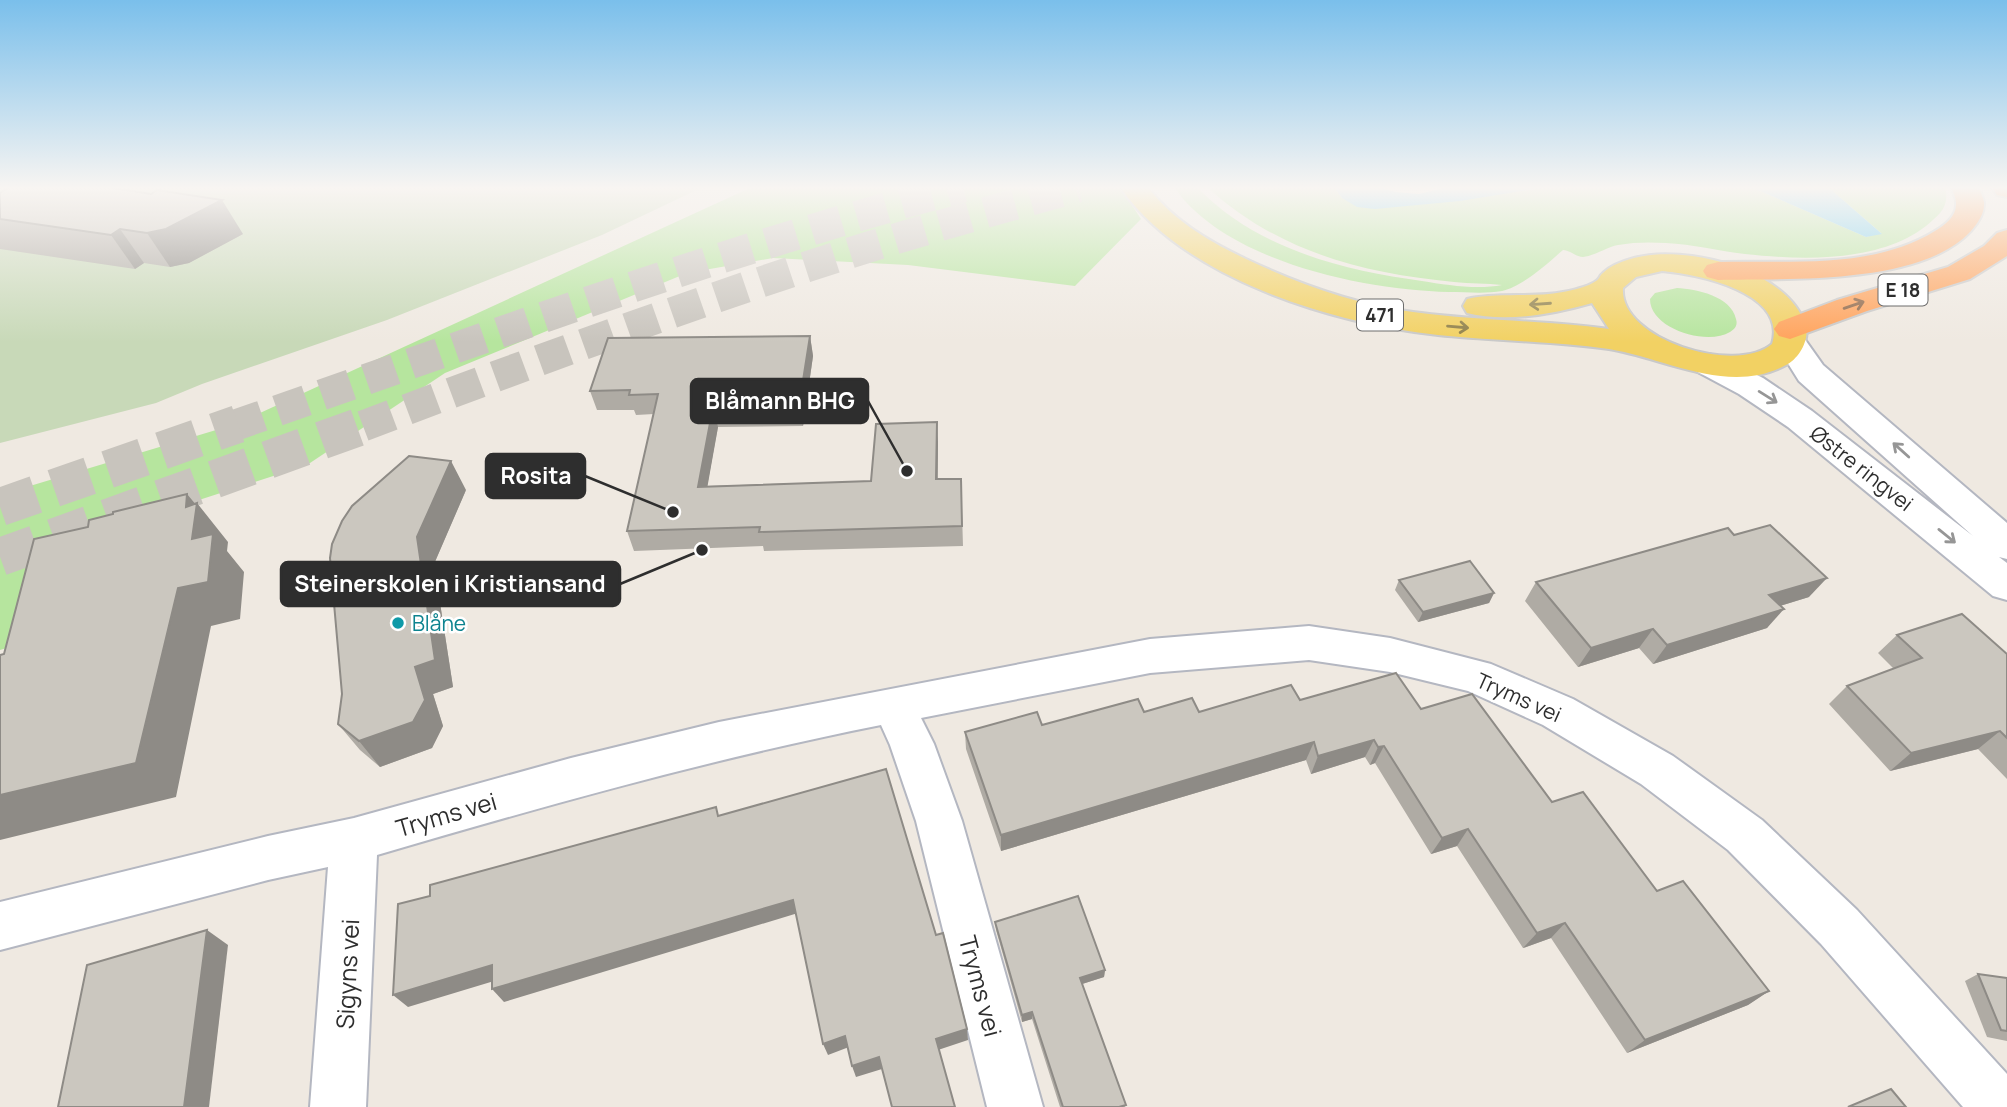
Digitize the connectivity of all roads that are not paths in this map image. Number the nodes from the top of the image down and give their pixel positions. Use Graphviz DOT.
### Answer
graph roads {
  1 [pos="1191,239"];
  2 [pos="1220,239"];
  3 [pos="1941,239"];
  4 [pos="2007,239"];
  5 [pos="1718,271"];
  6 [pos="1606,288"];
  7 [pos="1790,335"];
  8 [pos="1660,349"];
  9 [pos="1708,364"];
  10 [pos="2007,545"];
  11 [pos="2007,585"];
  12 [pos="893,706"];
  13 [pos="354,840"];
  14 [pos="0,926"];
  15 [pos="338,1107"];
  16 [pos="1015,1107"];
  17 [pos="2000,1107"];
  1 -- 8 [label="main road, 471, one-way"];
  6 -- 2 [label="main road, 471, one-way"];
  3 -- 5 [label="highway, E 18"];
  7 -- 4 [label="highway, E 18, one-way"];
  5 -- 6 [label="main road, 471"];
  5 -- 7 [label="main road, 471"];
  6 -- 8 [label="main road, 471"];
  7 -- 9 [label="main road, 471"];
  10 -- 7 [label="street, Østre ringvei, one-way"];
  8 -- 9 [label="main road, 471"];
  9 -- 11 [label="street, Østre ringvei, one-way"];
  12 -- 13 [label="street, Tryms vei"];
  12 -- 16 [label="street, Tryms vei"];
  12 -- 17 [label="street, Tryms vei"];
  13 -- 14 [label="street, Tryms vei"];
  13 -- 15 [label="street, Sigyns vei"];
}
